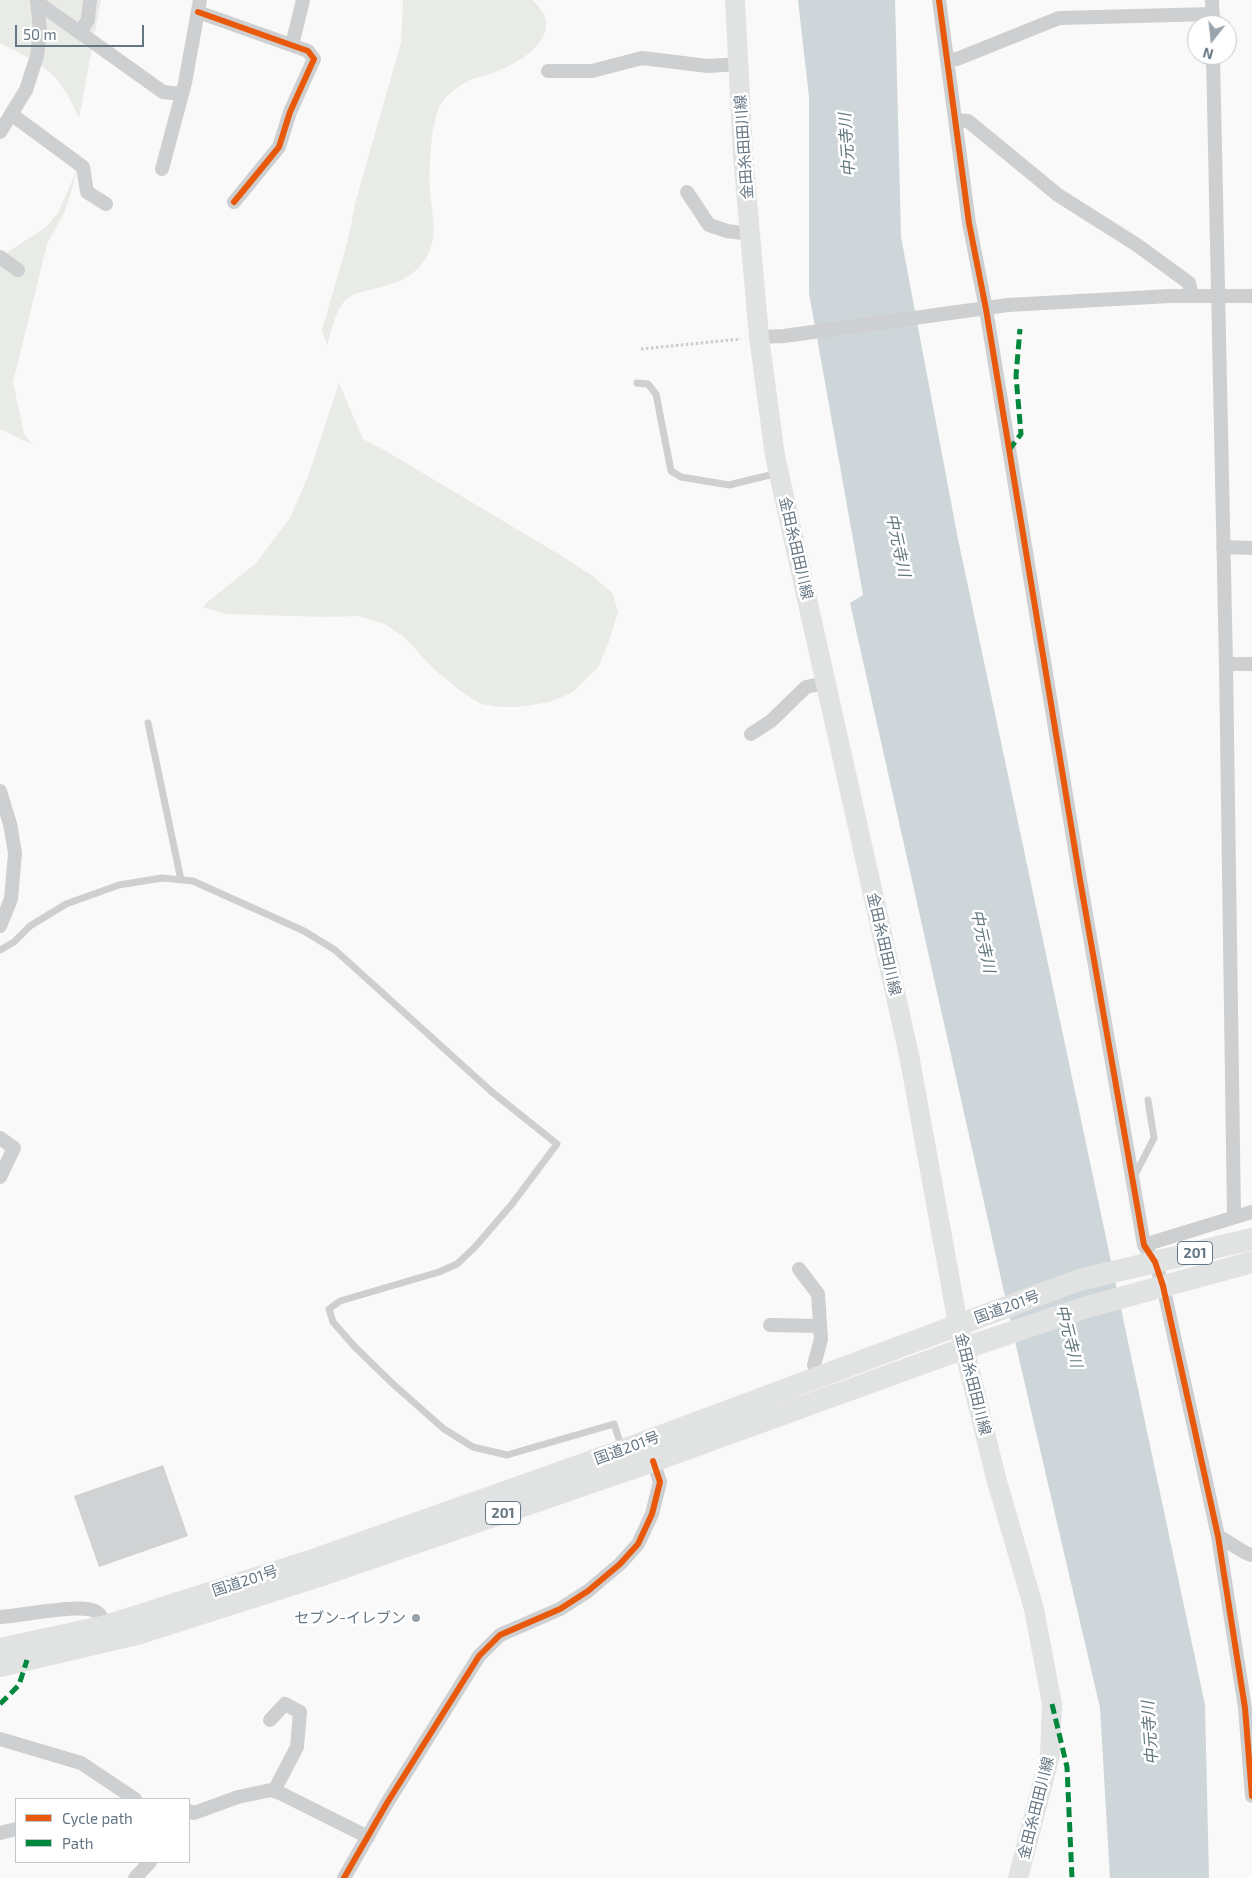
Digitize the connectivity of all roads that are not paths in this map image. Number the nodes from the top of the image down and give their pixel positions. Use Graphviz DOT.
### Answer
graph roads {
  1 [pos="90,0"];
  2 [pos="303,0"];
  3 [pos="734,0"];
  4 [pos="939,0"];
  5 [pos="37,1"];
  6 [pos="199,6"];
  7 [pos="1212,13"];
  8 [pos="80,33"];
  9 [pos="292,45"];
  10 [pos="947,60"];
  11 [pos="739,64"];
  12 [pos="1213,65"];
  13 [pos="548,71"];
  14 [pos="182,94"];
  15 [pos="11,114"];
  16 [pos="955,120"];
  17 [pos="0,132"];
  18 [pos="162,169"];
  19 [pos="687,192"];
  20 [pos="234,202"];
  21 [pos="106,204"];
  22 [pos="750,234"];
  23 [pos="0,257"];
  24 [pos="18,270"];
  25 [pos="1192,296"];
  26 [pos="1218,296"];
  27 [pos="1252,296"];
  28 [pos="986,309"];
  29 [pos="759,337"];
  30 [pos="637,383"];
  31 [pos="779,473"];
  32 [pos="1223,547"];
  33 [pos="1252,548"];
  34 [pos="1226,664"];
  35 [pos="1252,664"];
  36 [pos="825,683"];
  37 [pos="148,723"];
  38 [pos="751,734"];
  39 [pos="0,791"];
  40 [pos="181,880"];
  41 [pos="0,926"];
  42 [pos="0,950"];
  43 [pos="1148,1100"];
  44 [pos="0,1138"];
  45 [pos="0,1178"];
  46 [pos="1133,1180"];
  47 [pos="1252,1212"];
  48 [pos="1234,1216"];
  49 [pos="1252,1239"];
  50 [pos="1146,1258"];
  51 [pos="1252,1262"];
  52 [pos="799,1269"];
  53 [pos="1154,1289"];
  54 [pos="958,1324"];
  55 [pos="770,1325"];
  56 [pos="820,1326"];
  57 [pos="965,1348"];
  58 [pos="818,1377"];
  59 [pos="623,1450"];
  60 [pos="653,1461"];
  61 [pos="1218,1536"];
  62 [pos="1252,1555"];
  63 [pos="0,1618"];
  64 [pos="106,1626"];
  65 [pos="0,1649"];
  66 [pos="0,1666"];
  67 [pos="270,1720"];
  68 [pos="0,1739"];
  69 [pos="274,1791"];
  70 [pos="1252,1796"];
  71 [pos="134,1798"];
  72 [pos="190,1814"];
  73 [pos="15,1829"];
  74 [pos="0,1833"];
  75 [pos="368,1837"];
  76 [pos="149,1863"];
  77 [pos="136,1878"];
  78 [pos="344,1878"];
  79 [pos="1018,1878"];
  1 -- 8 [label="street"];
  2 -- 9 [label="street"];
  3 -- 11 [label="main road, 金田糸田田川線"];
  4 -- 10 [label="street"];
  5 -- 8 [label="street"];
  5 -- 15 [label="street"];
  6 -- 9 [label="street"];
  6 -- 14 [label="street"];
  7 -- 10 [label="street"];
  8 -- 14 [label="street"];
  9 -- 20 [label="street"];
  10 -- 16 [label="street"];
  11 -- 13 [label="street"];
  11 -- 22 [label="main road, 金田糸田田川線"];
  12 -- 26 [label="street"];
  14 -- 18 [label="street"];
  15 -- 17 [label="street"];
  15 -- 21 [label="street"];
  16 -- 25 [label="street"];
  16 -- 28 [label="street"];
  19 -- 22 [label="street"];
  22 -- 29 [label="main road, 金田糸田田川線"];
  23 -- 24 [label="street"];
  25 -- 26 [label="street"];
  25 -- 28 [label="street"];
  26 -- 27 [label="street"];
  26 -- 32 [label="street"];
  28 -- 29 [label="street"];
  28 -- 46 [label="street"];
  29 -- 31 [label="main road, 金田糸田田川線"];
  30 -- 31 [label="lane"];
  31 -- 36 [label="main road, 金田糸田田川線"];
  32 -- 33 [label="street"];
  32 -- 34 [label="street"];
  34 -- 35 [label="street"];
  34 -- 48 [label="street"];
  36 -- 38 [label="street"];
  36 -- 54 [label="main road, 金田糸田田川線"];
  37 -- 40 [label="lane"];
  39 -- 41 [label="street"];
  40 -- 42 [label="lane"];
  40 -- 59 [label="lane"];
  43 -- 46 [label="lane"];
  44 -- 45 [label="street"];
  46 -- 50 [label="street"];
  47 -- 48 [label="street"];
  48 -- 50 [label="street"];
  49 -- 50 [label="highway, 国道201号 / 201"];
  50 -- 53 [label="street"];
  50 -- 54 [label="highway, 国道201号 / 201"];
  51 -- 53 [label="highway, 国道201号 / 201"];
  52 -- 56 [label="street"];
  53 -- 57 [label="highway, 国道201号 / 201"];
  53 -- 61 [label="street"];
  54 -- 57 [label="main road, 金田糸田田川線"];
  54 -- 58 [label="highway, 国道201号 / 201"];
  55 -- 56 [label="street"];
  56 -- 58 [label="street"];
  57 -- 60 [label="highway, 国道201号 / 201"];
  57 -- 79 [label="main road, 金田糸田田川線"];
  58 -- 59 [label="highway, 国道201号 / 201"];
  59 -- 64 [label="highway, 国道201号 / 201"];
  60 -- 66 [label="highway, 国道201号 / 201"];
  60 -- 75 [label="street"];
  61 -- 62 [label="street"];
  61 -- 70 [label="street"];
  63 -- 64 [label="street"];
  64 -- 65 [label="highway, 国道201号 / 201"];
  67 -- 69 [label="street"];
  68 -- 71 [label="street"];
  69 -- 72 [label="street"];
  69 -- 75 [label="street"];
  73 -- 74 [label="street"];
  75 -- 78 [label="street"];
  76 -- 77 [label="street"];
}
